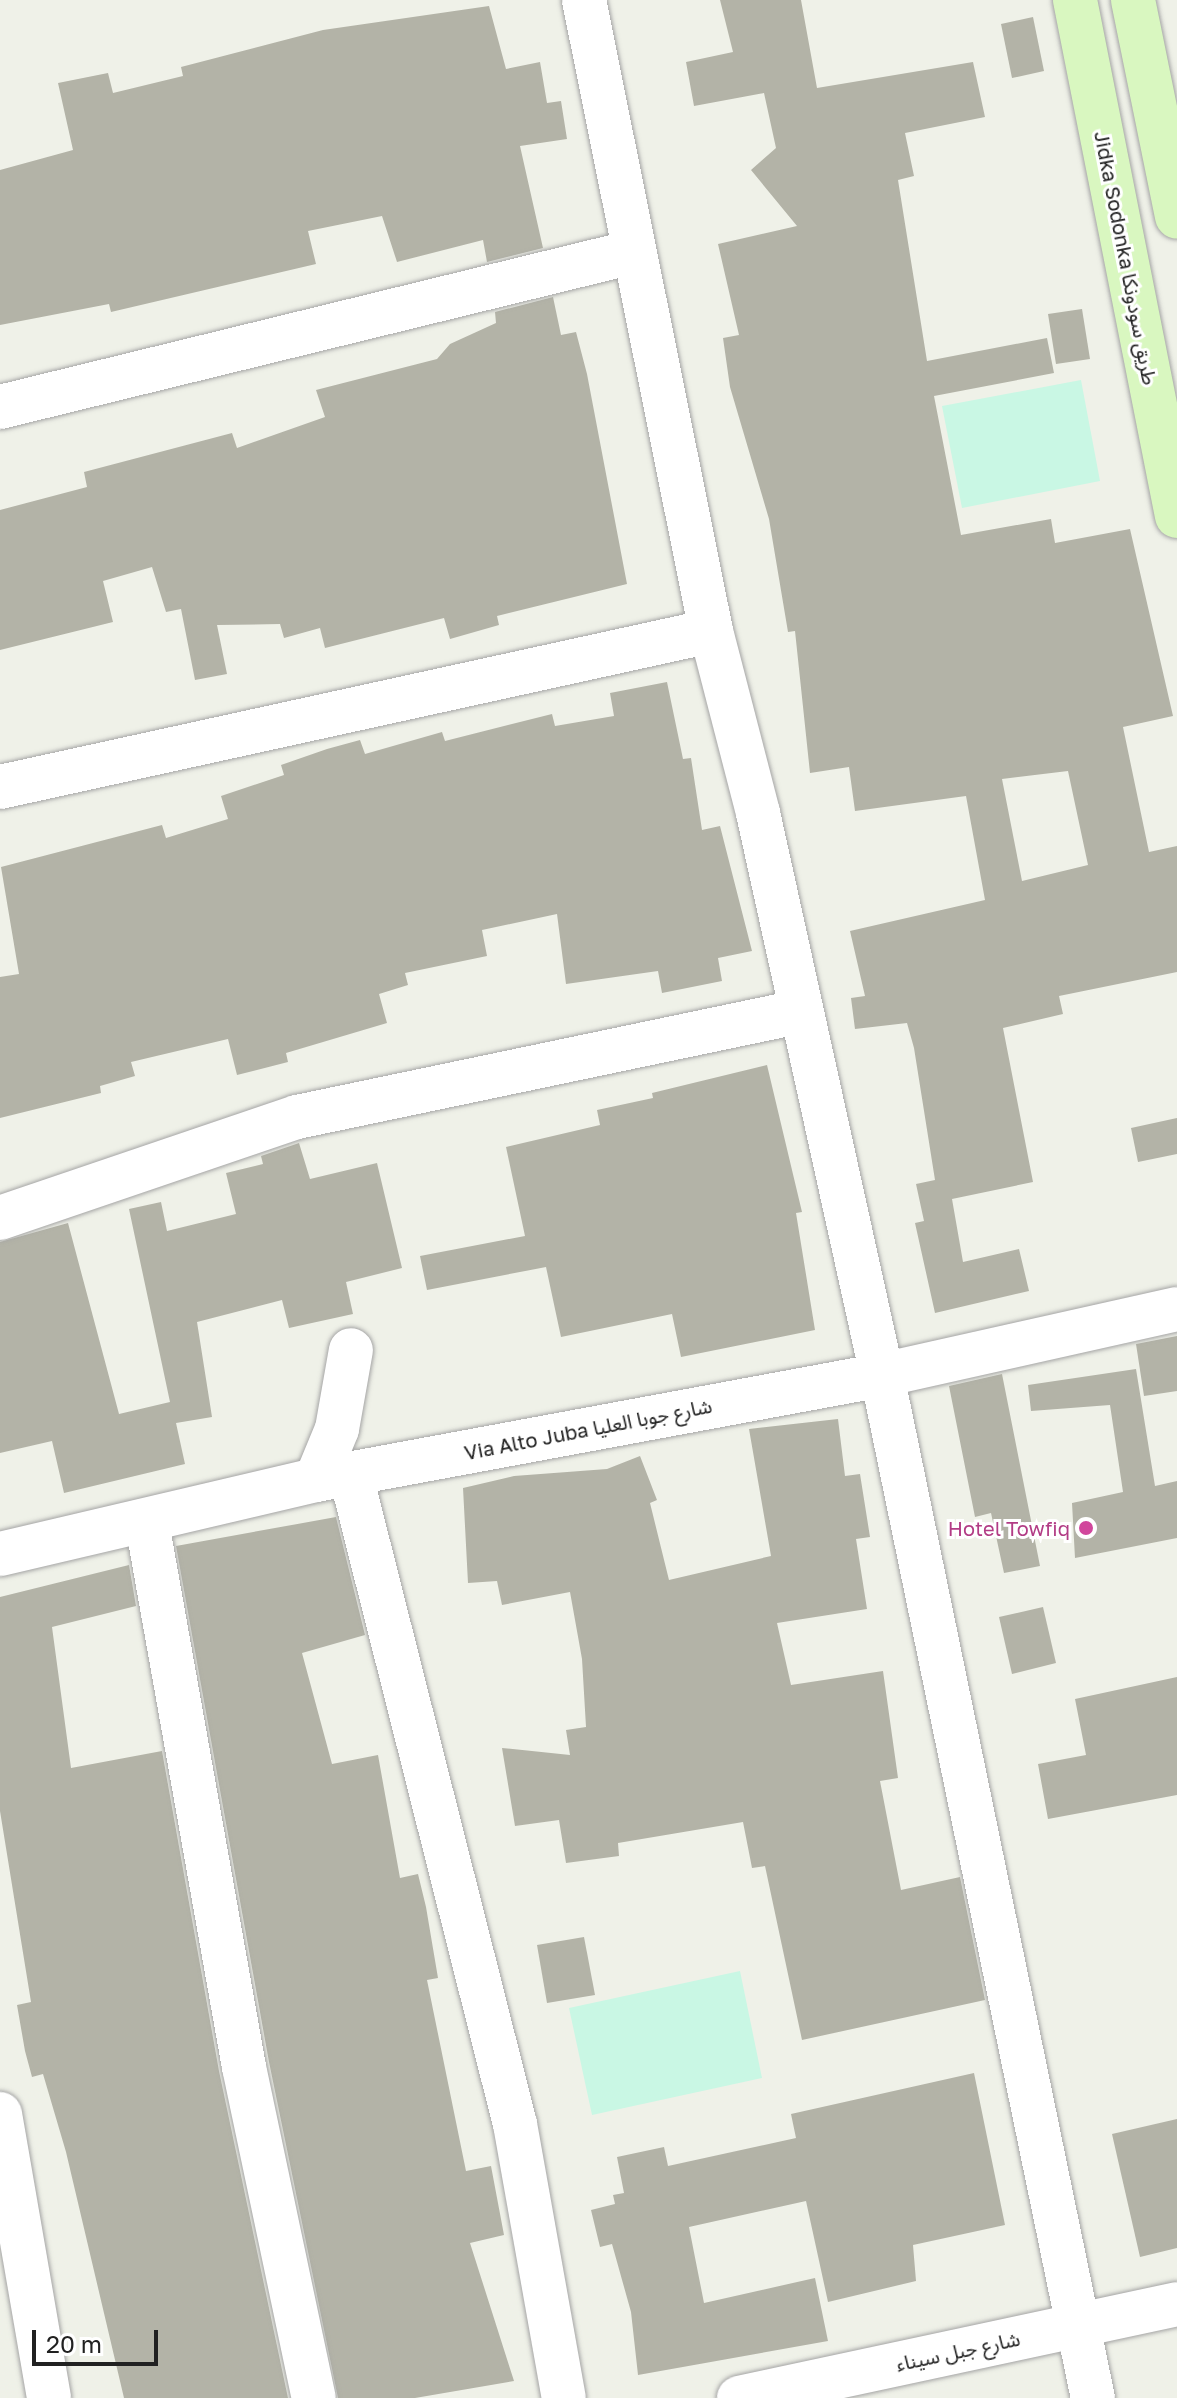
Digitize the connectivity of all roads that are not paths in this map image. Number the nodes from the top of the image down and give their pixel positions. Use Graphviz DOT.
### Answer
graph roads {
  1 [pos="584,0"];
  2 [pos="1075,0"];
  3 [pos="1133,0"];
  4 [pos="1177,217"];
  5 [pos="633,252"];
  6 [pos="0,407"];
  7 [pos="1177,516"];
  8 [pos="711,631"];
  9 [pos="0,787"];
  10 [pos="798,1012"];
  11 [pos="0,1218"];
  12 [pos="1177,1309"];
  13 [pos="351,1350"];
  14 [pos="882,1375"];
  15 [pos="334,1478"];
  16 [pos="147,1523"];
  17 [pos="0,1554"];
  18 [pos="0,2114"];
  19 [pos="1177,2304"];
  20 [pos="1081,2325"];
  21 [pos="828,2389"];
  22 [pos="49,2398"];
  23 [pos="314,2398"];
  24 [pos="564,2398"];
  25 [pos="739,2398"];
  26 [pos="1093,2398"];
  1 -- 5 [label="street"];
  2 -- 7 [label="main road, Jidka Sodonka طريق سودونكا"];
  3 -- 4 [label="main road"];
  5 -- 6 [label="street"];
  5 -- 8 [label="street"];
  8 -- 9 [label="street"];
  8 -- 10 [label="street"];
  10 -- 11 [label="street"];
  10 -- 14 [label="street"];
  12 -- 14 [label="street, Via Alto Juba شارع جوبا العليا"];
  13 -- 15 [label="street"];
  14 -- 15 [label="street, Via Alto Juba شارع جوبا العليا"];
  14 -- 20 [label="street"];
  15 -- 16 [label="street, Via Alto Juba شارع جوبا العليا"];
  15 -- 24 [label="street"];
  16 -- 17 [label="street, Via Alto Juba شارع جوبا العليا"];
  16 -- 23 [label="street"];
  18 -- 22 [label="street"];
  19 -- 20 [label="street, شارع جبل سيناء"];
  20 -- 21 [label="street, شارع جبل سيناء"];
  20 -- 26 [label="street"];
  21 -- 25 [label="street, شارع جبل سيناء"];
}
